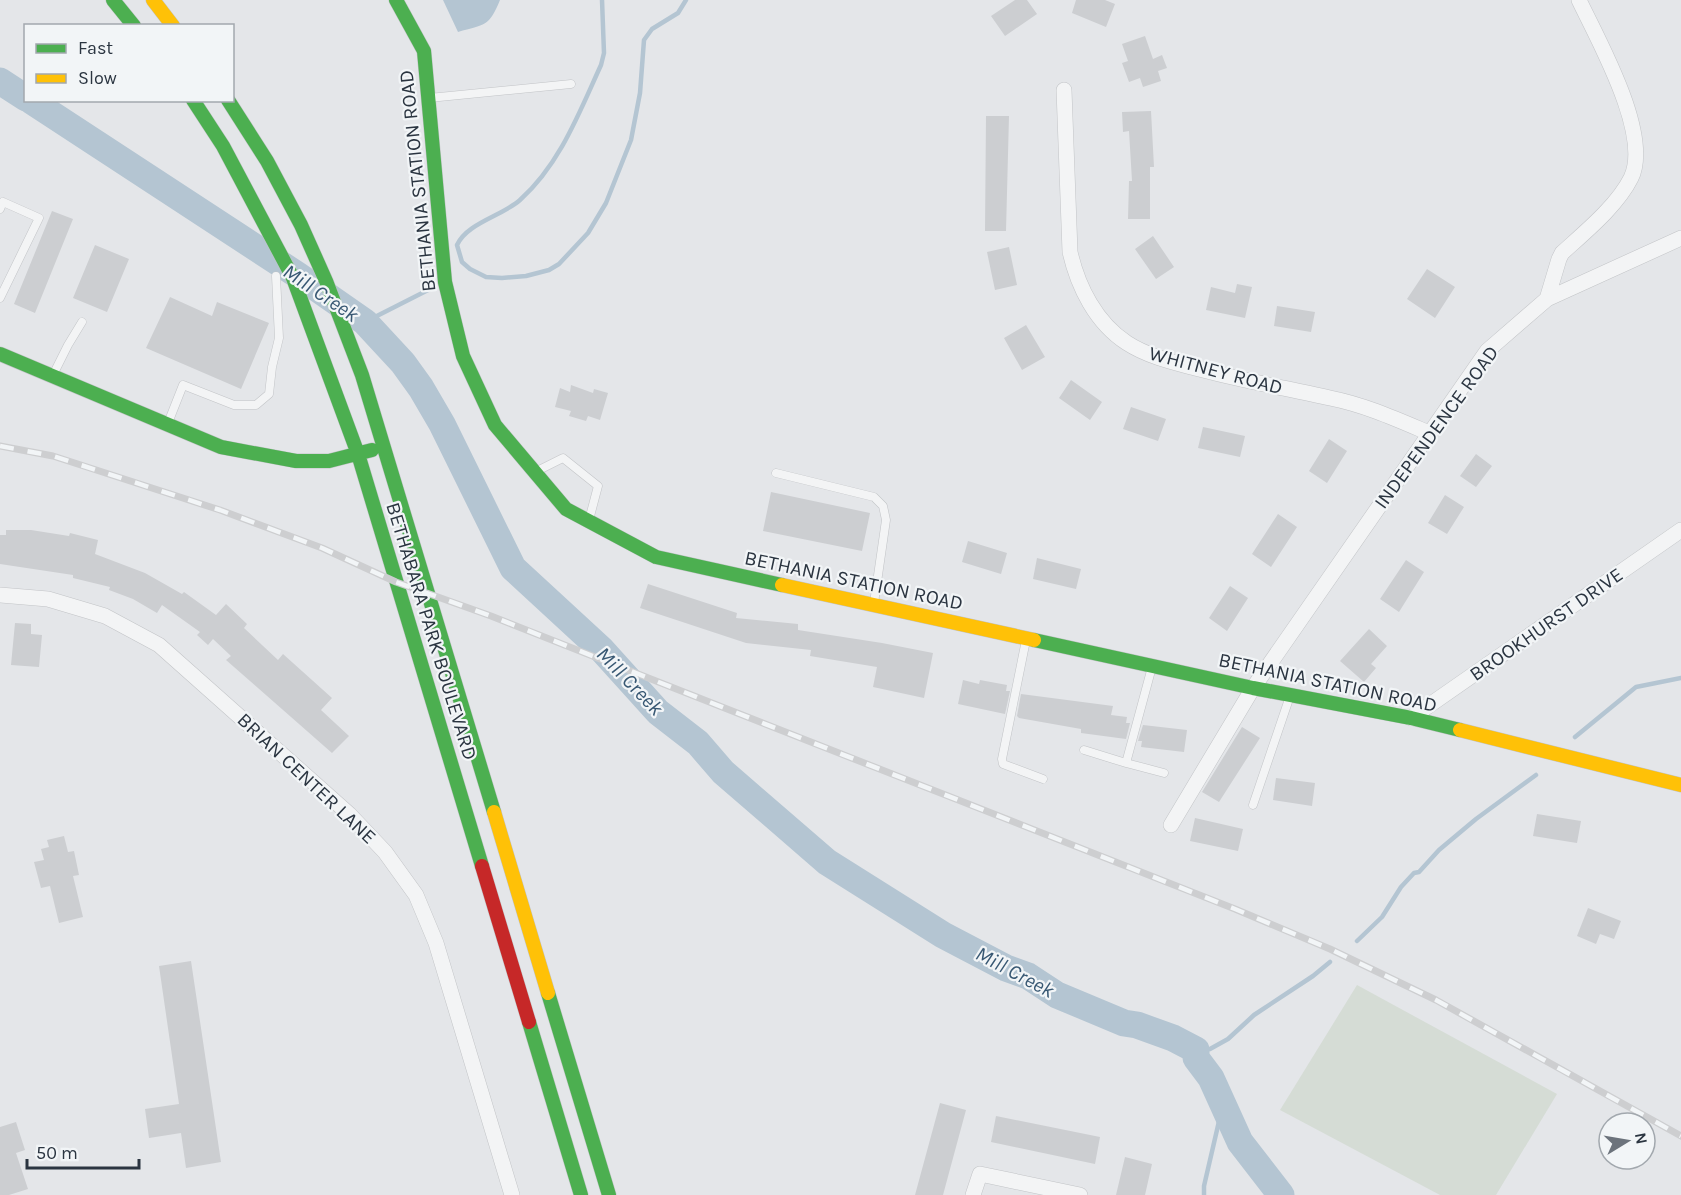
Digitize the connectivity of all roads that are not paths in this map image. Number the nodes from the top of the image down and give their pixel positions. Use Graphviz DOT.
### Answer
graph roads {
  1 [pos="113,0"];
  2 [pos="153,0"];
  3 [pos="396,0"];
  4 [pos="1580,0"];
  5 [pos="132,24"];
  6 [pos="171,24"];
  7 [pos="571,84"];
  8 [pos="1064,90"];
  9 [pos="428,98"];
  10 [pos="194,102"];
  11 [pos="229,102"];
  12 [pos="0,208"];
  13 [pos="1681,238"];
  14 [pos="276,276"];
  15 [pos="0,298"];
  16 [pos="1547,298"];
  17 [pos="82,322"];
  18 [pos="0,354"];
  19 [pos="53,376"];
  20 [pos="167,425"];
  21 [pos="1429,433"];
  22 [pos="384,447"];
  23 [pos="358,454"];
  24 [pos="534,472"];
  25 [pos="776,473"];
  26 [pos="589,521"];
  27 [pos="1681,530"];
  28 [pos="0,595"];
  29 [pos="874,605"];
  30 [pos="1026,638"];
  31 [pos="1152,666"];
  32 [pos="1253,688"];
  33 [pos="1291,695"];
  34 [pos="1411,718"];
  35 [pos="1084,750"];
  36 [pos="1126,763"];
  37 [pos="1164,773"];
  38 [pos="1043,779"];
  39 [pos="1681,785"];
  40 [pos="1253,805"];
  41 [pos="1171,825"];
  42 [pos="512,1195"];
  43 [pos="581,1195"];
  44 [pos="609,1195"];
  45 [pos="973,1195"];
  46 [pos="1080,1195"];
  1 -- 5 [label="street"];
  2 -- 6 [label="street"];
  3 -- 9 [label="street, BETHANIA STATION ROAD"];
  4 -- 16 [label="street"];
  7 -- 9 [label="lane"];
  8 -- 21 [label="street, WHITNEY ROAD"];
  9 -- 24 [label="street, BETHANIA STATION ROAD"];
  10 -- 23 [label="street, BETHABARA PARK BOULEVARD"];
  11 -- 22 [label="street, BETHABARA PARK BOULEVARD"];
  12 -- 15 [label="lane"];
  13 -- 16 [label="street, INDEPENDENCE ROAD"];
  14 -- 20 [label="lane"];
  16 -- 21 [label="street, INDEPENDENCE ROAD"];
  17 -- 19 [label="lane"];
  18 -- 19 [label="street"];
  19 -- 20 [label="street"];
  20 -- 23 [label="street"];
  21 -- 32 [label="street, INDEPENDENCE ROAD"];
  22 -- 23 [label="street"];
  22 -- 44 [label="street, BETHABARA PARK BOULEVARD"];
  23 -- 43 [label="street, BETHABARA PARK BOULEVARD"];
  24 -- 26 [label="street, BETHANIA STATION ROAD"];
  24 -- 26 [label="lane"];
  25 -- 29 [label="lane"];
  26 -- 29 [label="street, BETHANIA STATION ROAD"];
  27 -- 34 [label="street, BROOKHURST DRIVE"];
  28 -- 42 [label="street, BRIAN CENTER LANE"];
  29 -- 30 [label="street, BETHANIA STATION ROAD"];
  30 -- 31 [label="street, BETHANIA STATION ROAD"];
  30 -- 38 [label="lane"];
  31 -- 32 [label="street, BETHANIA STATION ROAD"];
  31 -- 36 [label="lane"];
  32 -- 33 [label="street, BETHANIA STATION ROAD"];
  32 -- 41 [label="street, INDEPENDENCE ROAD"];
  33 -- 34 [label="street, BETHANIA STATION ROAD"];
  33 -- 40 [label="lane"];
  34 -- 39 [label="street, BETHANIA STATION ROAD"];
  35 -- 36 [label="lane"];
  36 -- 37 [label="lane"];
  45 -- 46 [label="street"];
}
